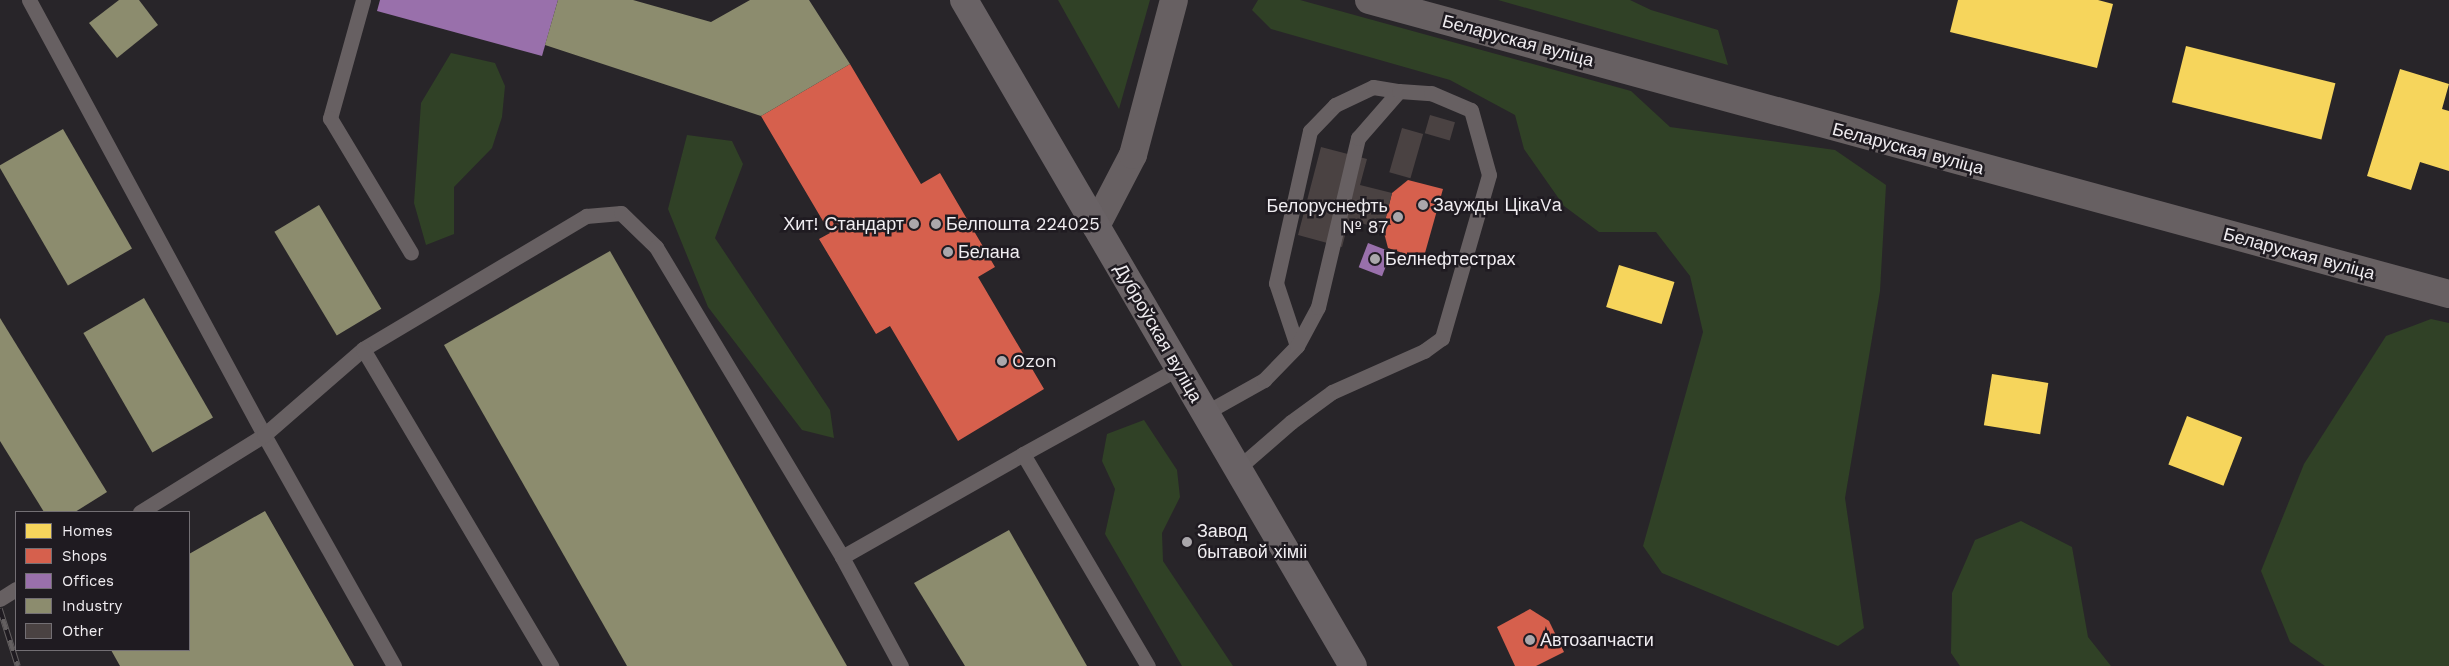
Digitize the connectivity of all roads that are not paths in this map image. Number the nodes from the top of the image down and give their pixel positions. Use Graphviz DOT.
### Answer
graph roads {
  1 [pos="29,0"];
  2 [pos="363,0"];
  3 [pos="964,0"];
  4 [pos="1174,0"];
  5 [pos="1368,0"];
  6 [pos="1399,91"];
  7 [pos="1096,226"];
  8 [pos="411,253"];
  9 [pos="2449,294"];
  10 [pos="1297,346"];
  11 [pos="363,349"];
  12 [pos="1179,368"];
  13 [pos="1205,413"];
  14 [pos="264,435"];
  15 [pos="1024,454"];
  16 [pos="1238,468"];
  17 [pos="142,511"];
  18 [pos="842,557"];
  19 [pos="15,590"];
  20 [pos="0,599"];
  21 [pos="394,666"];
  22 [pos="551,666"];
  23 [pos="901,666"];
  24 [pos="1148,666"];
  25 [pos="1353,666"];
  1 -- 14 [label="lane"];
  2 -- 8 [label="lane"];
  3 -- 7 [label="main road, Дуброўская вуліца"];
  4 -- 7 [label="street"];
  5 -- 9 [label="street, Беларуская вуліца"];
  6 -- 10 [label="lane"];
  6 -- 10 [label="lane"];
  6 -- 16 [label="lane"];
  7 -- 12 [label="main road, Дуброўская вуліца"];
  10 -- 13 [label="lane"];
  11 -- 14 [label="lane"];
  11 -- 18 [label="lane"];
  11 -- 22 [label="lane"];
  12 -- 13 [label="main road, Дуброўская вуліца"];
  12 -- 15 [label="lane"];
  13 -- 16 [label="main road, Дуброўская вуліца"];
  14 -- 17 [label="lane"];
  14 -- 21 [label="lane"];
  15 -- 18 [label="lane"];
  15 -- 24 [label="lane"];
  16 -- 25 [label="main road, Дуброўская вуліца"];
  18 -- 23 [label="lane"];
  19 -- 20 [label="lane"];
}
